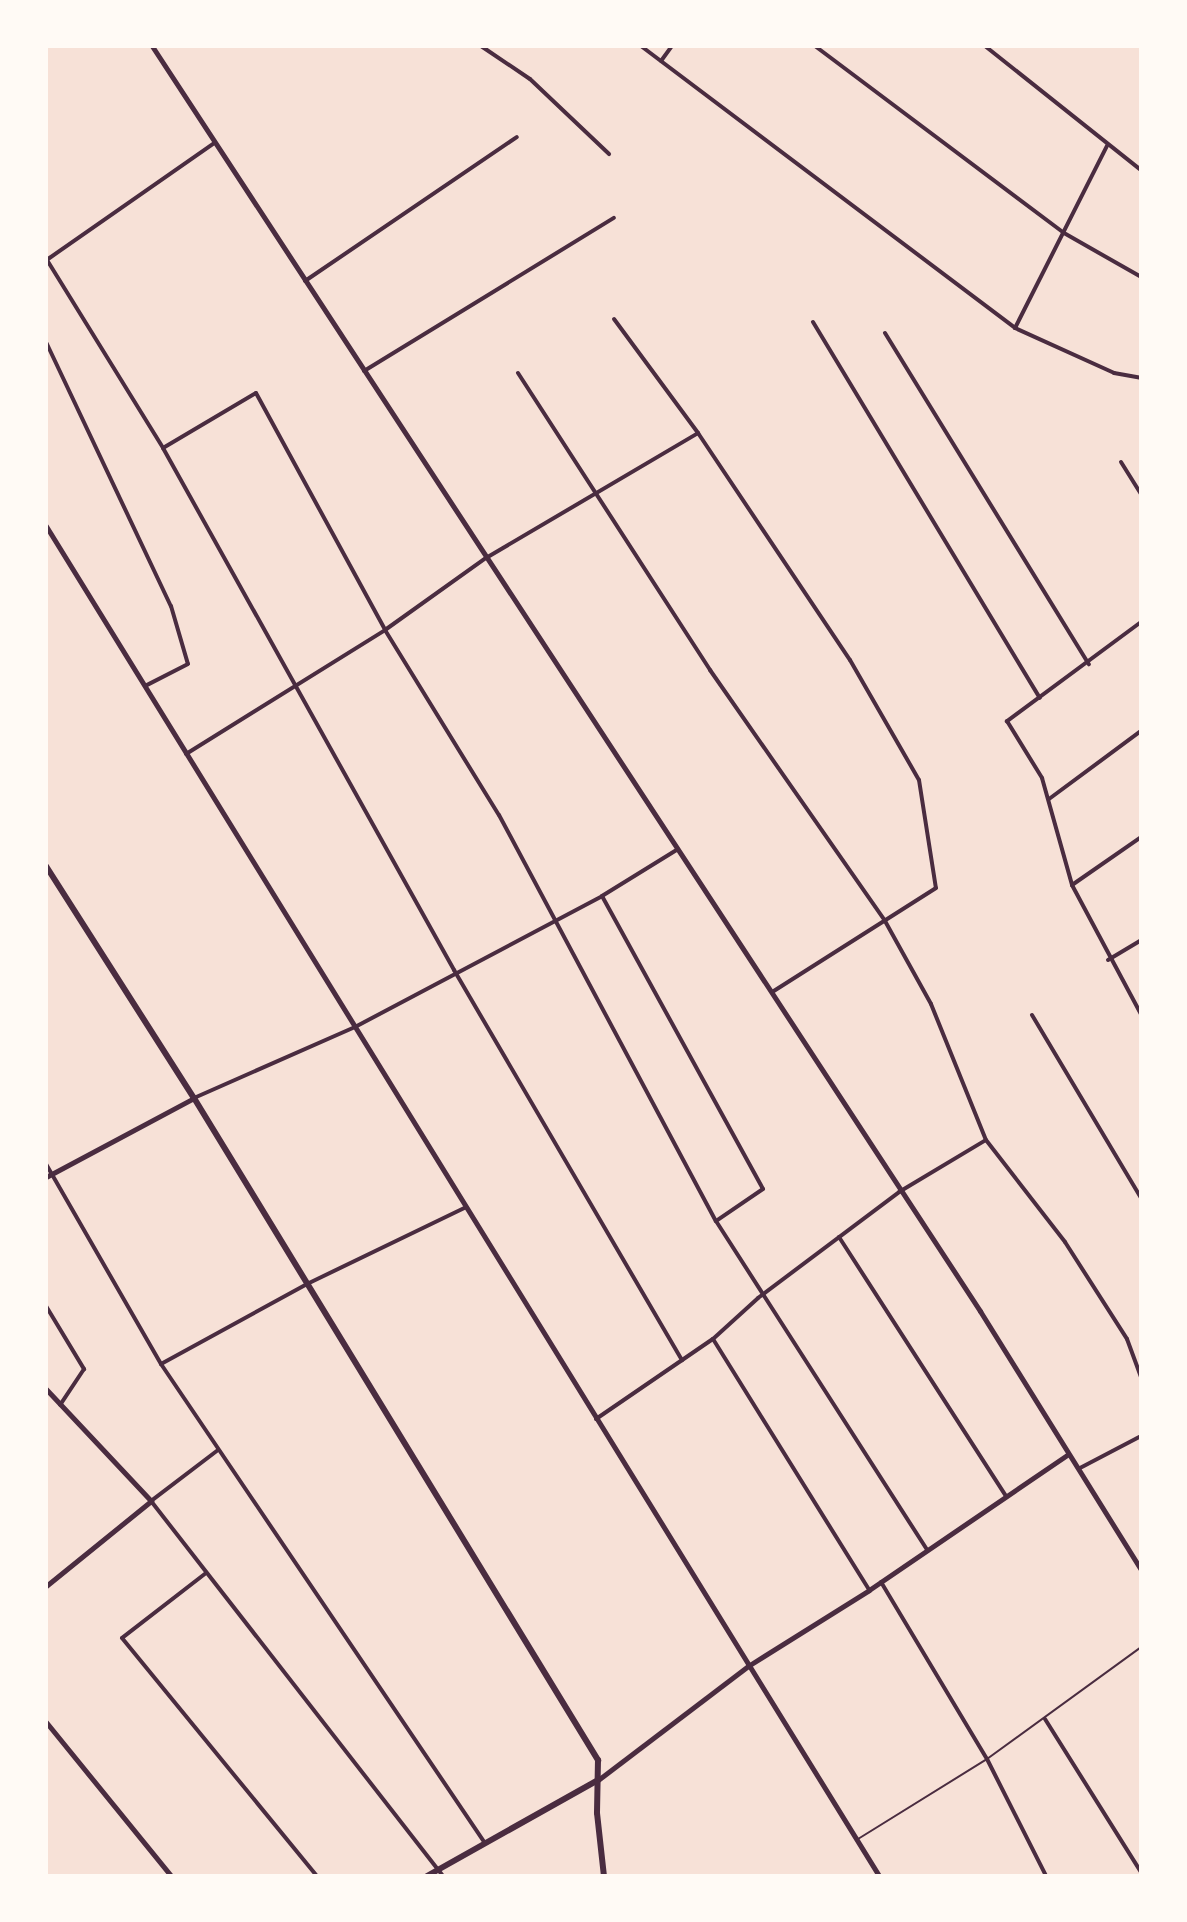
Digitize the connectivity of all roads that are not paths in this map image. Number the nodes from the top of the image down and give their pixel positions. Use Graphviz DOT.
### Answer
graph roads {
  1 [pos="152,46"];
  2 [pos="481,46"];
  3 [pos="641,46"];
  4 [pos="672,46"];
  5 [pos="815,46"];
  6 [pos="985,46"];
  7 [pos="661,61"];
  8 [pos="517,137"];
  9 [pos="214,143"];
  10 [pos="1107,146"];
  11 [pos="609,154"];
  12 [pos="1141,170"];
  13 [pos="614,218"];
  14 [pos="1064,233"];
  15 [pos="47,260"];
  16 [pos="1141,277"];
  17 [pos="305,281"];
  18 [pos="614,319"];
  19 [pos="813,322"];
  20 [pos="1015,328"];
  21 [pos="885,333"];
  22 [pos="46,342"];
  23 [pos="364,371"];
  24 [pos="518,373"];
  25 [pos="1141,378"];
  26 [pos="698,433"];
  27 [pos="163,448"];
  28 [pos="1121,462"];
  29 [pos="595,493"];
  30 [pos="1141,494"];
  31 [pos="46,526"];
  32 [pos="486,558"];
  33 [pos="1141,622"];
  34 [pos="385,630"];
  35 [pos="1089,664"];
  36 [pos="294,684"];
  37 [pos="145,686"];
  38 [pos="1040,698"];
  39 [pos="1141,731"];
  40 [pos="186,754"];
  41 [pos="1049,799"];
  42 [pos="1141,837"];
  43 [pos="678,849"];
  44 [pos="46,866"];
  45 [pos="1072,885"];
  46 [pos="602,896"];
  47 [pos="885,921"];
  48 [pos="554,922"];
  49 [pos="1141,940"];
  50 [pos="1108,960"];
  51 [pos="454,970"];
  52 [pos="770,994"];
  53 [pos="1141,1014"];
  54 [pos="1032,1015"];
  55 [pos="355,1027"];
  56 [pos="194,1098"];
  57 [pos="986,1140"];
  58 [pos="46,1164"];
  59 [pos="49,1176"];
  60 [pos="899,1192"];
  61 [pos="1141,1198"];
  62 [pos="466,1207"];
  63 [pos="716,1221"];
  64 [pos="839,1237"];
  65 [pos="307,1284"];
  66 [pos="763,1294"];
  67 [pos="46,1306"];
  68 [pos="713,1339"];
  69 [pos="682,1360"];
  70 [pos="161,1364"];
  71 [pos="1141,1377"];
  72 [pos="46,1389"];
  73 [pos="60,1405"];
  74 [pos="596,1419"];
  75 [pos="1141,1436"];
  76 [pos="218,1450"];
  77 [pos="1068,1454"];
  78 [pos="1080,1468"];
  79 [pos="1006,1496"];
  80 [pos="151,1501"];
  81 [pos="927,1550"];
  82 [pos="1141,1570"];
  83 [pos="206,1573"];
  84 [pos="881,1582"];
  85 [pos="46,1586"];
  86 [pos="869,1590"];
  87 [pos="1141,1647"];
  88 [pos="748,1666"];
  89 [pos="1045,1719"];
  90 [pos="46,1722"];
  91 [pos="987,1759"];
  92 [pos="598,1780"];
  93 [pos="857,1840"];
  94 [pos="487,1845"];
  95 [pos="1141,1872"];
  96 [pos="441,1873"];
  97 [pos="171,1876"];
  98 [pos="317,1876"];
  99 [pos="427,1876"];
  100 [pos="604,1876"];
  101 [pos="879,1876"];
  102 [pos="1046,1876"];
  1 -- 9 [label="street"];
  2 -- 11 [label="street"];
  3 -- 7 [label="street"];
  4 -- 7 [label="street"];
  5 -- 14 [label="street"];
  6 -- 10 [label="street"];
  7 -- 20 [label="street"];
  8 -- 17 [label="street"];
  9 -- 15 [label="street"];
  9 -- 17 [label="street"];
  10 -- 12 [label="street"];
  10 -- 14 [label="street"];
  13 -- 23 [label="street"];
  14 -- 16 [label="street"];
  14 -- 20 [label="street"];
  15 -- 27 [label="street"];
  17 -- 23 [label="street"];
  18 -- 26 [label="street"];
  19 -- 38 [label="street"];
  20 -- 25 [label="street"];
  21 -- 35 [label="street"];
  22 -- 37 [label="street"];
  23 -- 32 [label="street"];
  24 -- 29 [label="street"];
  26 -- 29 [label="street"];
  26 -- 47 [label="street"];
  27 -- 34 [label="street"];
  27 -- 36 [label="street"];
  28 -- 30 [label="street"];
  29 -- 32 [label="street"];
  29 -- 47 [label="street"];
  31 -- 37 [label="street"];
  32 -- 34 [label="street"];
  32 -- 43 [label="street"];
  33 -- 35 [label="street"];
  34 -- 36 [label="street"];
  34 -- 48 [label="street"];
  35 -- 38 [label="street"];
  36 -- 40 [label="street"];
  36 -- 51 [label="street"];
  37 -- 40 [label="street"];
  38 -- 41 [label="street"];
  39 -- 41 [label="street"];
  40 -- 55 [label="street"];
  41 -- 45 [label="street"];
  42 -- 45 [label="street"];
  43 -- 46 [label="street"];
  43 -- 52 [label="street"];
  44 -- 56 [label="main road"];
  45 -- 50 [label="street"];
  46 -- 48 [label="street"];
  46 -- 63 [label="street"];
  47 -- 52 [label="street"];
  47 -- 57 [label="street"];
  48 -- 51 [label="street"];
  48 -- 63 [label="street"];
  49 -- 50 [label="street"];
  50 -- 53 [label="street"];
  51 -- 55 [label="street"];
  51 -- 69 [label="street"];
  52 -- 60 [label="street"];
  54 -- 61 [label="street"];
  55 -- 56 [label="street"];
  55 -- 62 [label="street"];
  56 -- 59 [label="street"];
  56 -- 65 [label="main road"];
  57 -- 60 [label="street"];
  57 -- 71 [label="street"];
  58 -- 59 [label="street"];
  59 -- 70 [label="street"];
  60 -- 64 [label="street"];
  60 -- 77 [label="street"];
  62 -- 65 [label="street"];
  62 -- 74 [label="street"];
  63 -- 66 [label="street"];
  64 -- 66 [label="street"];
  64 -- 79 [label="street"];
  65 -- 70 [label="street"];
  65 -- 92 [label="main road"];
  66 -- 68 [label="street"];
  66 -- 81 [label="street"];
  67 -- 73 [label="street"];
  68 -- 69 [label="street"];
  68 -- 86 [label="street"];
  69 -- 74 [label="street"];
  70 -- 76 [label="street"];
  72 -- 73 [label="street"];
  73 -- 80 [label="street"];
  74 -- 88 [label="street"];
  75 -- 78 [label="street"];
  76 -- 80 [label="street"];
  76 -- 94 [label="street"];
  77 -- 78 [label="street"];
  77 -- 79 [label="street"];
  78 -- 82 [label="street"];
  79 -- 81 [label="street"];
  80 -- 83 [label="street"];
  80 -- 85 [label="street"];
  81 -- 84 [label="street"];
  83 -- 96 [label="street"];
  83 -- 98 [label="street"];
  84 -- 86 [label="street"];
  84 -- 91 [label="street"];
  86 -- 88 [label="street"];
  87 -- 89 [label="lane"];
  88 -- 92 [label="street"];
  88 -- 93 [label="street"];
  89 -- 91 [label="lane"];
  89 -- 95 [label="street"];
  90 -- 97 [label="street"];
  91 -- 93 [label="lane"];
  91 -- 102 [label="street"];
  92 -- 94 [label="main road"];
  92 -- 100 [label="main road"];
  93 -- 101 [label="street"];
  94 -- 96 [label="main road"];
  96 -- 99 [label="main road"];
}
